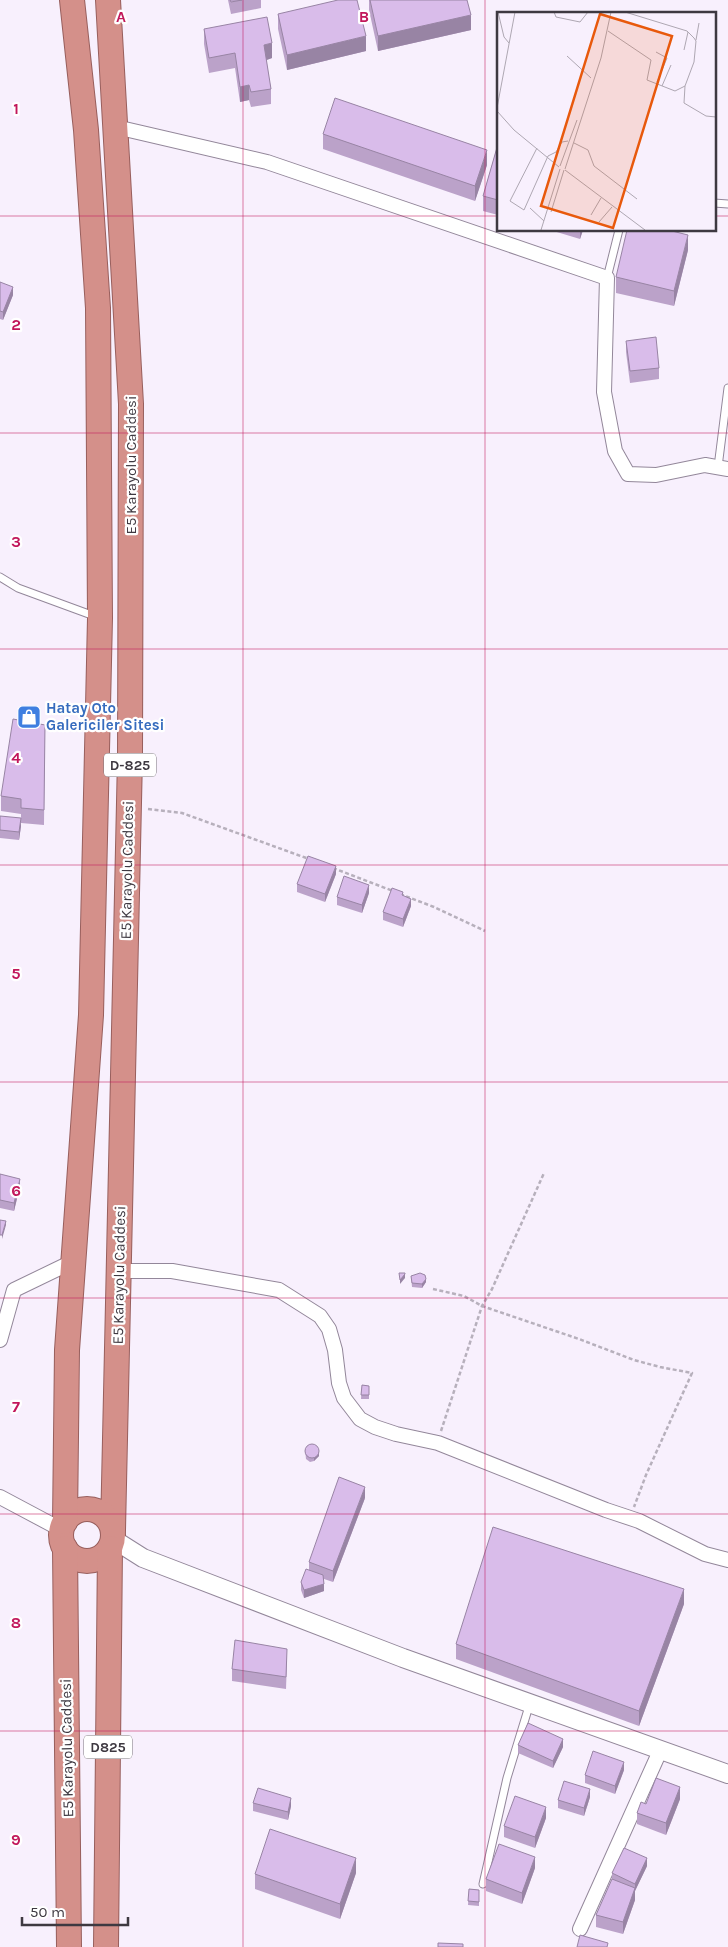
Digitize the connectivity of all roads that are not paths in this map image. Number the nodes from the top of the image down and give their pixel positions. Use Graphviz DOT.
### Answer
graph roads {
  1 [pos="72,0"];
  2 [pos="108,0"];
  3 [pos="116,127"];
  4 [pos="619,231"];
  5 [pos="607,278"];
  6 [pos="728,388"];
  7 [pos="723,468"];
  8 [pos="0,577"];
  9 [pos="100,618"];
  10 [pos="74,1261"];
  11 [pos="119,1271"];
  12 [pos="0,1340"];
  13 [pos="0,1497"];
  14 [pos="64,1533"];
  15 [pos="112,1539"];
  16 [pos="728,1560"];
  17 [pos="530,1703"];
  18 [pos="660,1751"];
  19 [pos="728,1774"];
  20 [pos="483,1884"];
  21 [pos="580,1929"];
  22 [pos="68,1947"];
  23 [pos="106,1947"];
  1 -- 9 [label="highway, E5 Karayolu Caddesi / D-825"];
  2 -- 3 [label="highway, E5 Karayolu Caddesi / D-825"];
  3 -- 5 [label="street"];
  3 -- 11 [label="highway, E5 Karayolu Caddesi / D-825"];
  4 -- 5 [label="lane"];
  5 -- 7 [label="street"];
  6 -- 7 [label="lane"];
  8 -- 9 [label="lane"];
  9 -- 10 [label="highway, E5 Karayolu Caddesi / D-825"];
  10 -- 12 [label="street"];
  10 -- 14 [label="highway, E5 Karayolu Caddesi / D-825"];
  11 -- 15 [label="highway, E5 Karayolu Caddesi / D-825"];
  11 -- 16 [label="street"];
  13 -- 14 [label="street"];
  14 -- 15 [label="highway"];
  14 -- 15 [label="highway"];
  14 -- 22 [label="highway, E5 Karayolu Caddesi / D825"];
  15 -- 17 [label="street"];
  15 -- 23 [label="highway, E5 Karayolu Caddesi / D825"];
  17 -- 18 [label="street"];
  17 -- 20 [label="lane"];
  18 -- 19 [label="street"];
  18 -- 21 [label="street"];
}
